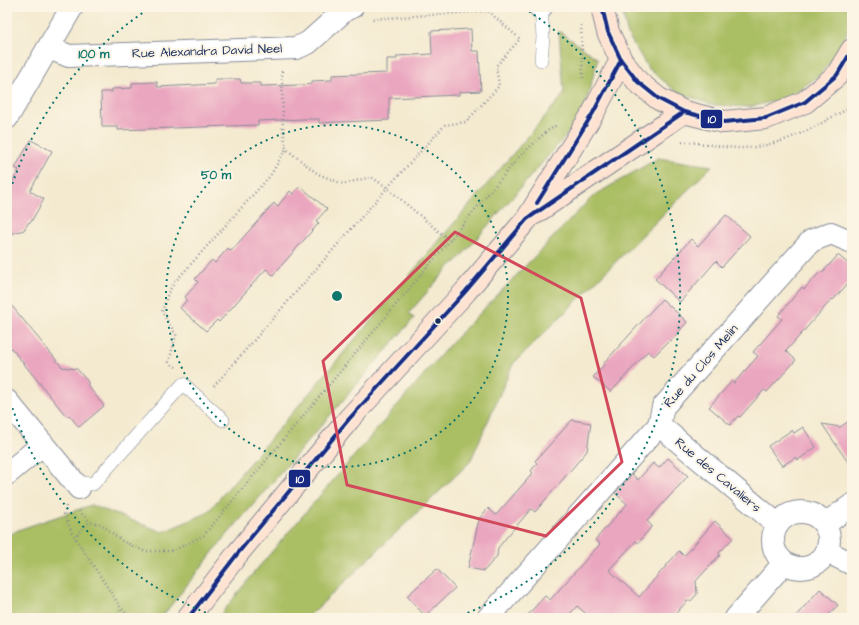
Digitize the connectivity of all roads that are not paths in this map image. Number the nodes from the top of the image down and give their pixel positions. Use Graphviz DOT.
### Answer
graph roads {
  1 [pos="72,7"];
  2 [pos="352,7"];
  3 [pos="540,7"];
  4 [pos="602,7"];
  5 [pos="49,48"];
  6 [pos="852,50"];
  7 [pos="541,60"];
  8 [pos="621,60"];
  9 [pos="844,76"];
  10 [pos="684,112"];
  11 [pos="7,118"];
  12 [pos="527,219"];
  13 [pos="852,242"];
  14 [pos="7,401"];
  15 [pos="223,420"];
  16 [pos="659,426"];
  17 [pos="42,444"];
  18 [pos="7,474"];
  19 [pos="76,485"];
  20 [pos="852,505"];
  21 [pos="777,524"];
  22 [pos="825,524"];
  23 [pos="828,552"];
  24 [pos="784,563"];
  25 [pos="852,564"];
  26 [pos="188,618"];
  27 [pos="488,618"];
  28 [pos="736,618"];
  1 -- 5 [label="street"];
  2 -- 5 [label="street, Rue Alexandra David Neel"];
  3 -- 7 [label="lane"];
  4 -- 8 [label="main road"];
  5 -- 11 [label="street"];
  6 -- 9 [label="main road"];
  8 -- 10 [label="main road"];
  8 -- 12 [label="main road"];
  9 -- 10 [label="main road"];
  10 -- 12 [label="main road"];
  12 -- 26 [label="main road"];
  13 -- 16 [label="street, Rue du Clos Melin"];
  14 -- 17 [label="street"];
  15 -- 19 [label="lane"];
  16 -- 21 [label="street, Rue des Cavaliers"];
  16 -- 27 [label="street, Rue du Clos Melin"];
  17 -- 18 [label="street"];
  17 -- 19 [label="street"];
  20 -- 22 [label="street"];
  21 -- 22 [label="street"];
  21 -- 24 [label="street"];
  22 -- 23 [label="street"];
  23 -- 24 [label="street"];
  23 -- 25 [label="street"];
  24 -- 28 [label="street"];
}
